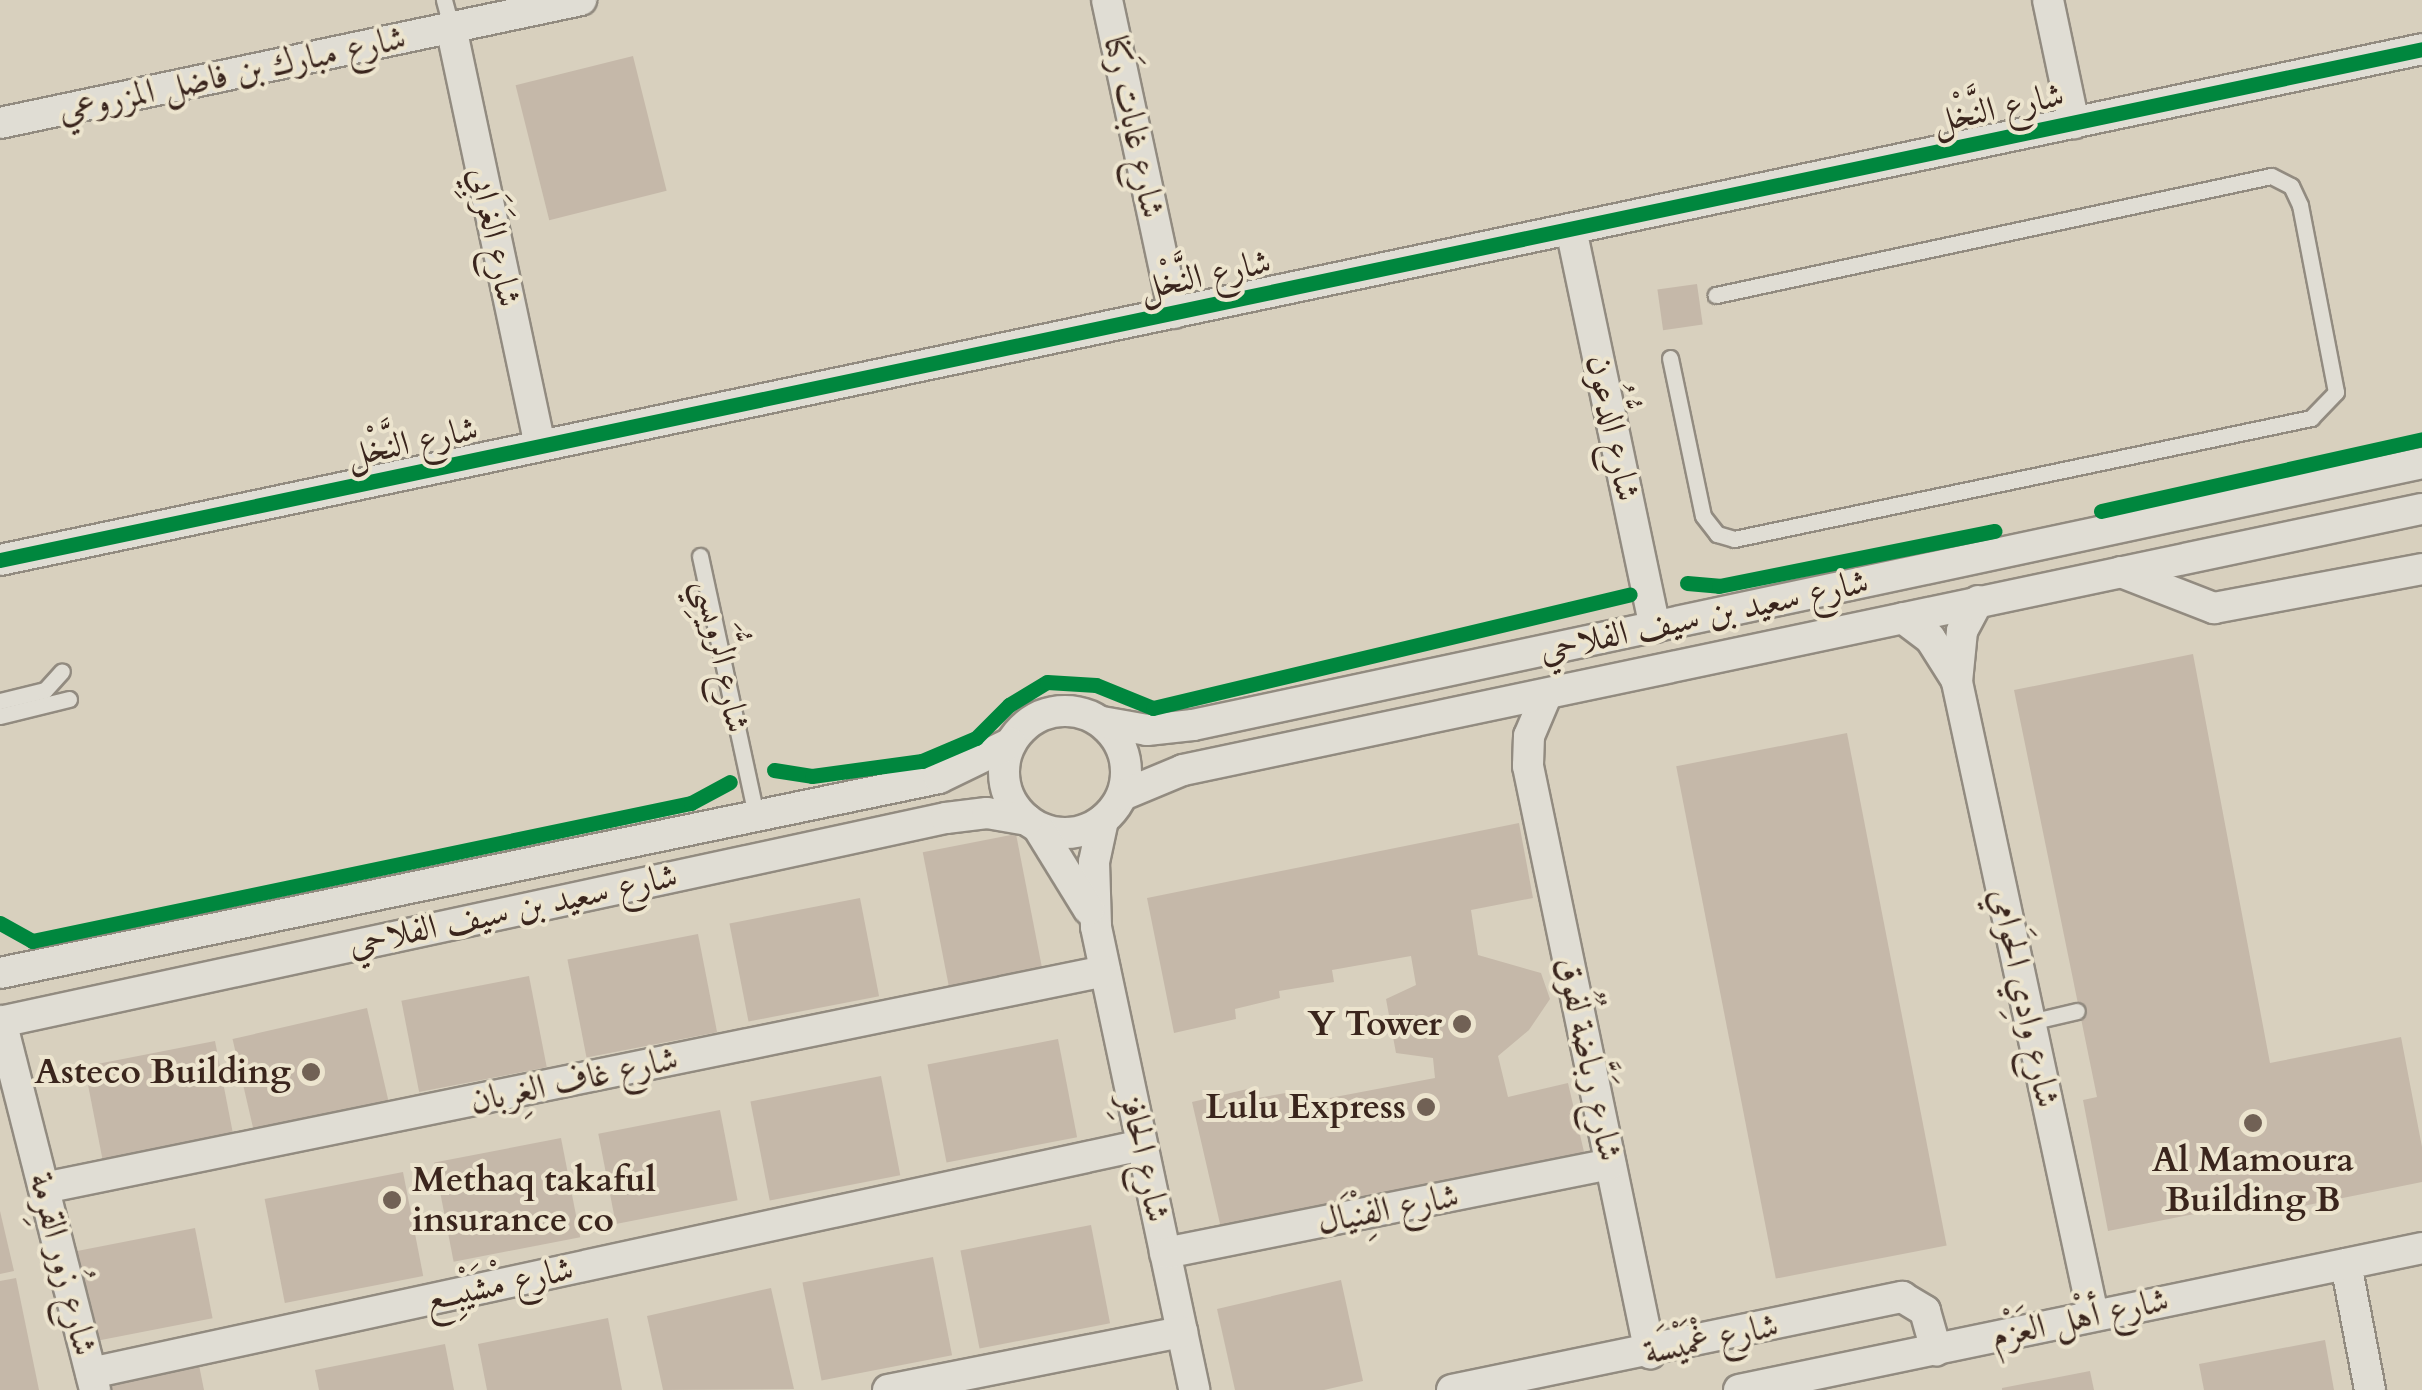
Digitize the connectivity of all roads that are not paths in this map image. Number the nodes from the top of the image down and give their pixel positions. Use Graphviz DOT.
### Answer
graph roads {
  1 [pos="581,0"];
  2 [pos="1107,0"];
  3 [pos="2048,0"];
  4 [pos="447,14"];
  5 [pos="2422,49"];
  6 [pos="0,123"];
  7 [pos="2074,123"];
  8 [pos="1571,229"];
  9 [pos="1716,295"];
  10 [pos="1174,313"];
  11 [pos="1670,358"];
  12 [pos="540,446"];
  13 [pos="2422,463"];
  14 [pos="2422,508"];
  15 [pos="700,556"];
  16 [pos="0,560"];
  17 [pos="2422,568"];
  18 [pos="2121,572"];
  19 [pos="1978,601"];
  20 [pos="1903,618"];
  21 [pos="1655,627"];
  22 [pos="62,671"];
  23 [pos="1957,682"];
  24 [pos="1546,696"];
  25 [pos="69,699"];
  26 [pos="0,702"];
  27 [pos="1480,708"];
  28 [pos="0,716"];
  29 [pos="1102,722"];
  30 [pos="1011,743"];
  31 [pos="1528,766"];
  32 [pos="1123,795"];
  33 [pos="756,814"];
  34 [pos="1104,820"];
  35 [pos="1033,825"];
  36 [pos="1096,927"];
  37 [pos="0,972"];
  38 [pos="1105,972"];
  39 [pos="2076,1011"];
  40 [pos="1,1022"];
  41 [pos="2030,1022"];
  42 [pos="1142,1145"];
  43 [pos="1610,1164"];
  44 [pos="44,1188"];
  45 [pos="2422,1248"];
  46 [pos="1165,1253"];
  47 [pos="2346,1264"];
  48 [pos="2093,1314"];
  49 [pos="1182,1332"];
  50 [pos="1936,1350"];
  51 [pos="1650,1353"];
  52 [pos="93,1381"];
  53 [pos="888,1390"];
  54 [pos="1194,1390"];
  55 [pos="1452,1390"];
  56 [pos="1739,1390"];
  57 [pos="2370,1390"];
  1 -- 4 [label="street, شارع مبارك بن فاضل المزروعي"];
  2 -- 10 [label="street, شارع غابات رَكنا"];
  3 -- 7 [label="street"];
  4 -- 6 [label="street, شارع مبارك بن فاضل المزروعي"];
  4 -- 12 [label="street, شارع الغَرَابِي"];
  5 -- 7 [label="street, شارع النَّخْل"];
  7 -- 8 [label="street, شارع النَّخْل"];
  8 -- 10 [label="street, شارع النَّخْل"];
  8 -- 21 [label="street, شارع الدُّعُون"];
  9 -- 11 [label="lane"];
  10 -- 12 [label="street, شارع النَّخْل"];
  12 -- 16 [label="street, شارع النَّخْل"];
  13 -- 21 [label="street, شارع سعيد بن سيف الفلاحي"];
  14 -- 18 [label="street, شارع سعيد بن سيف الفلاحي"];
  15 -- 33 [label="lane, شارع الرُّوَيسِي"];
  17 -- 18 [label="street"];
  18 -- 19 [label="street, شارع سعيد بن سيف الفلاحي"];
  19 -- 20 [label="street, شارع سعيد بن سيف الفلاحي"];
  19 -- 23 [label="street, شارع وادِي الحَوامي"];
  20 -- 23 [label="street, شارع وادِي الحَوامي"];
  20 -- 24 [label="street, شارع سعيد بن سيف الفلاحي"];
  21 -- 29 [label="street, شارع سعيد بن سيف الفلاحي"];
  22 -- 26 [label="lane"];
  23 -- 41 [label="street, شارع وادِي الحَوامي"];
  24 -- 27 [label="street, شارع سعيد بن سيف الفلاحي"];
  24 -- 31 [label="street, شارع رَبَّاضة لُفُوق"];
  25 -- 28 [label="lane"];
  27 -- 31 [label="street, شارع رَبَّاضة لُفُوق"];
  27 -- 32 [label="street, شارع سعيد بن سيف الفلاحي"];
  29 -- 30 [label="street"];
  29 -- 32 [label="street"];
  30 -- 33 [label="street, شارع سعيد بن سيف الفلاحي"];
  30 -- 35 [label="street"];
  31 -- 43 [label="street, شارع رَبَّاضة لُفُوق"];
  32 -- 34 [label="street"];
  33 -- 37 [label="street, شارع سعيد بن سيف الفلاحي"];
  34 -- 35 [label="street"];
  34 -- 36 [label="street, شارع الحافِز"];
  35 -- 36 [label="street, شارع الحافِز"];
  35 -- 40 [label="street, شارع سعيد بن سيف الفلاحي"];
  36 -- 38 [label="street, شارع الحافِز"];
  38 -- 42 [label="street, شارع الحافِز"];
  38 -- 44 [label="street, شارع غاف الغِربان"];
  39 -- 41 [label="lane"];
  40 -- 44 [label="street, شارع زُور القِرمة"];
  41 -- 48 [label="street, شارع وادِي الحَوامي"];
  42 -- 46 [label="street, شارع الحافِز"];
  42 -- 52 [label="street, شارع مْشَيْبِع"];
  43 -- 46 [label="street, شارع الفِنْيَال"];
  43 -- 51 [label="street, شارع رَبَّاضة لُفُوق"];
  44 -- 52 [label="street, شارع زُور القِرمة"];
  45 -- 47 [label="street, شارع أهْل العَزْم"];
  46 -- 49 [label="street, شارع الحافِز"];
  47 -- 48 [label="street, شارع أهْل العَزْم"];
  47 -- 57 [label="street"];
  48 -- 50 [label="street, شارع أهْل العَزْم"];
  49 -- 53 [label="street"];
  49 -- 54 [label="street, شارع الحافِز"];
  50 -- 51 [label="street, شارع غْمَيْسَة"];
  50 -- 56 [label="street, شارع أهْل العَزْم"];
  51 -- 55 [label="street, شارع غْمَيْسَة"];
}
